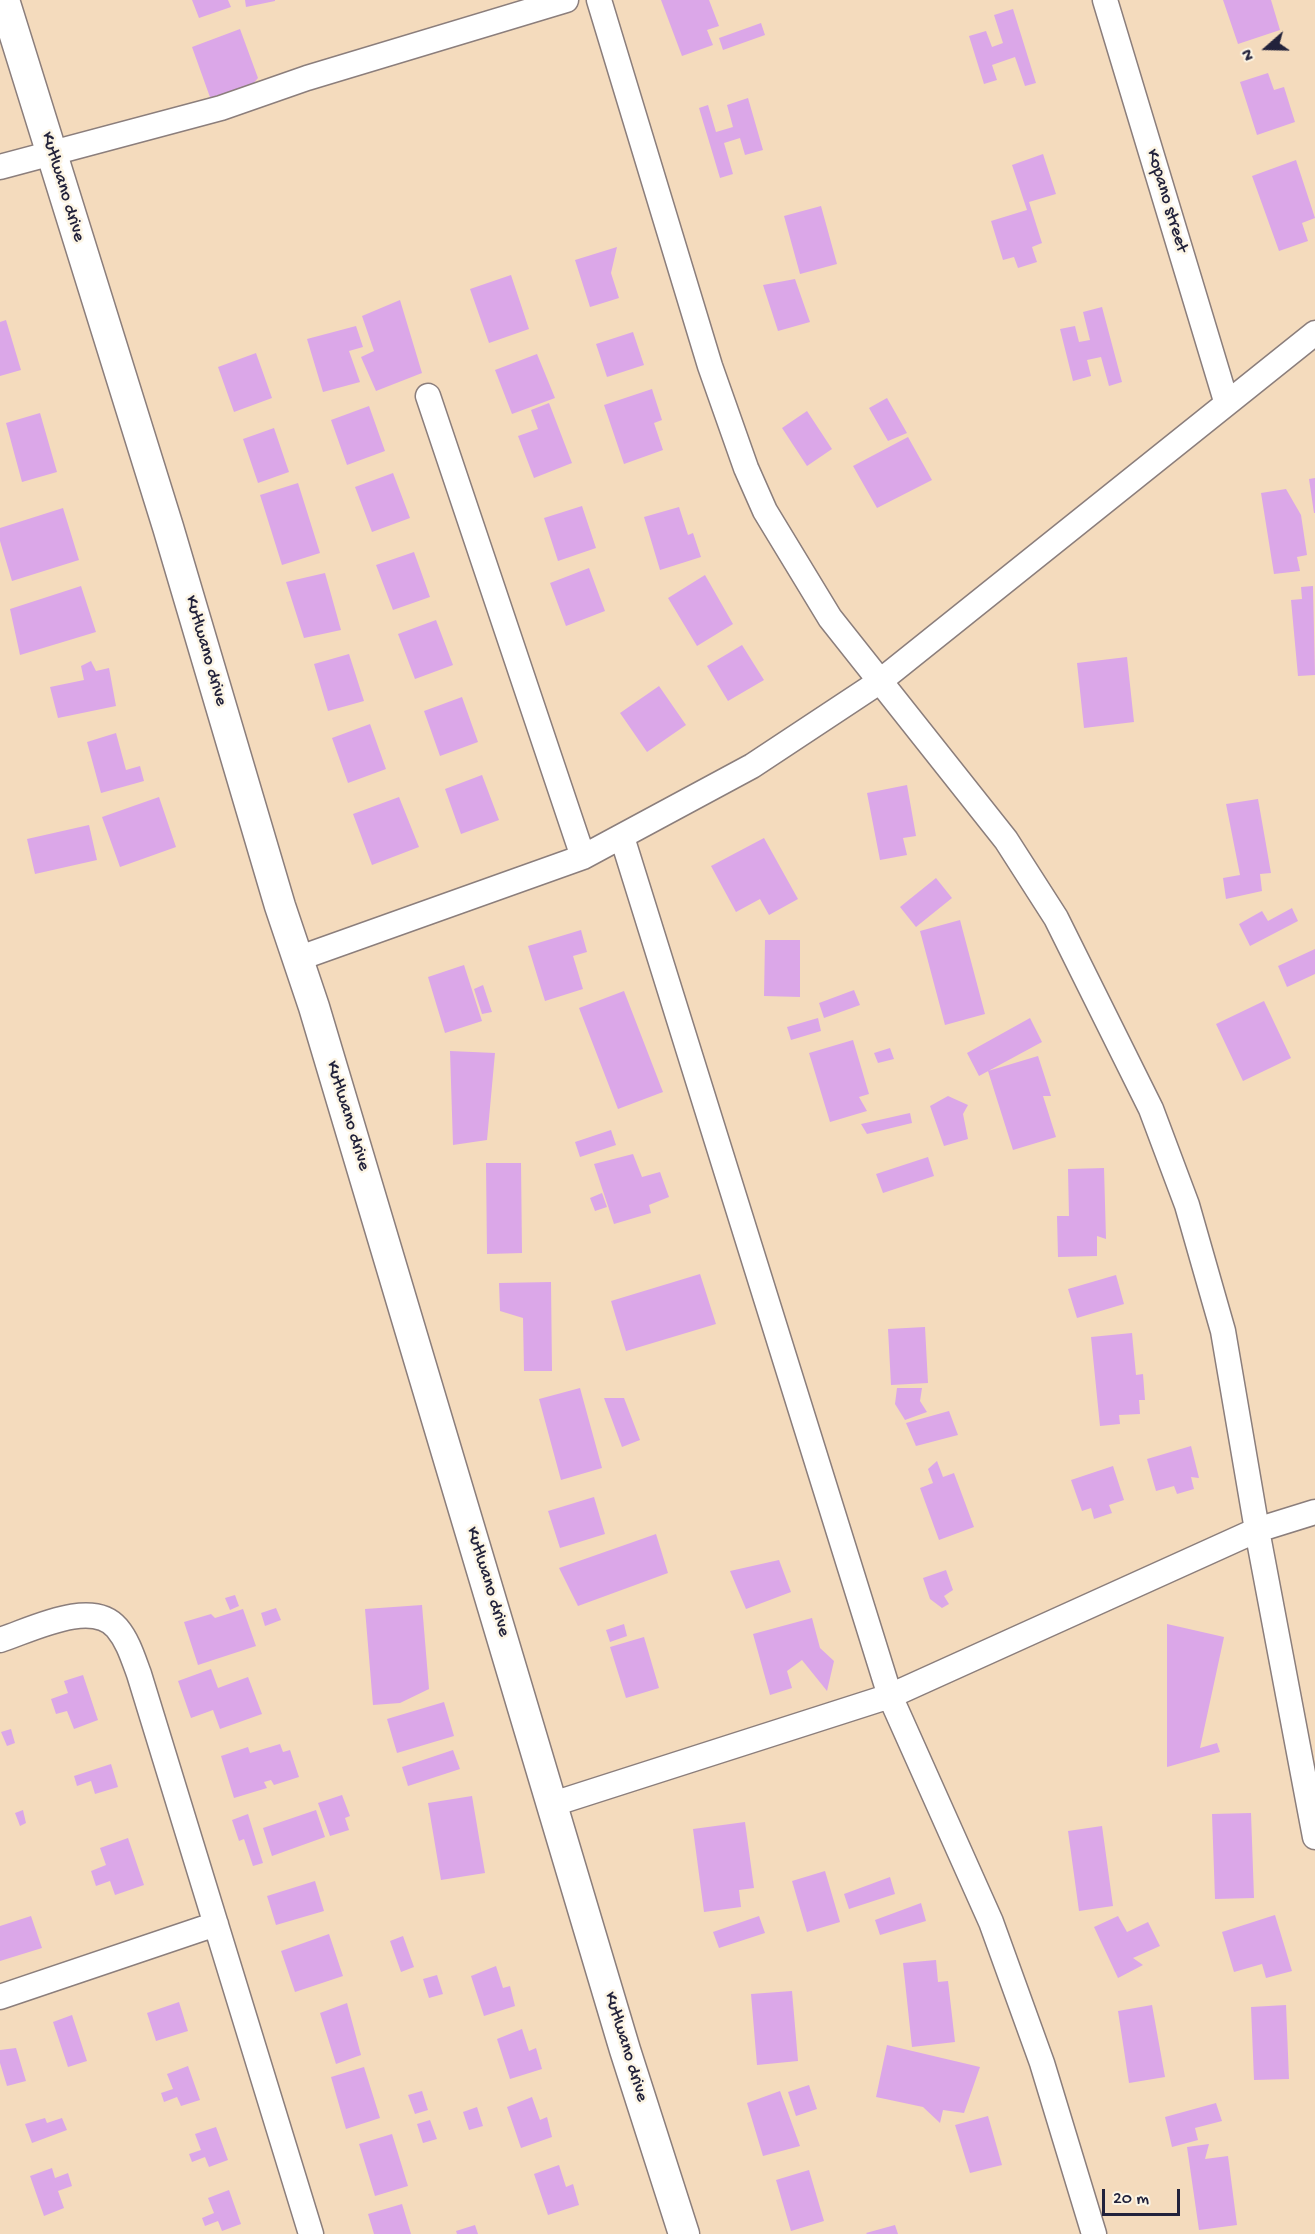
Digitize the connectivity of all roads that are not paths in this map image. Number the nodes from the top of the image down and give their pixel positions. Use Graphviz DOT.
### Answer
graph roads {
  1 [pos="4,0"];
  2 [pos="566,0"];
  3 [pos="599,0"];
  4 [pos="1105,0"];
  5 [pos="52,152"];
  6 [pos="0,167"];
  7 [pos="1315,333"];
  8 [pos="428,396"];
  9 [pos="1226,401"];
  10 [pos="879,682"];
  11 [pos="622,837"];
  12 [pos="583,856"];
  13 [pos="297,959"];
  14 [pos="1315,1512"];
  15 [pos="1257,1530"];
  16 [pos="0,1640"];
  17 [pos="890,1696"];
  18 [pos="553,1804"];
  19 [pos="1315,1837"];
  20 [pos="216,1924"];
  21 [pos="0,1997"];
  22 [pos="311,2234"];
  23 [pos="684,2234"];
  24 [pos="1095,2234"];
  1 -- 5 [label="street, Kutlwano drive"];
  2 -- 5 [label="street"];
  3 -- 10 [label="street"];
  4 -- 9 [label="street, Kopano street"];
  5 -- 6 [label="street"];
  5 -- 13 [label="street, Kutlwano drive"];
  7 -- 9 [label="street"];
  8 -- 12 [label="street"];
  9 -- 10 [label="street"];
  10 -- 11 [label="street"];
  10 -- 15 [label="street"];
  11 -- 12 [label="street"];
  11 -- 17 [label="street"];
  12 -- 13 [label="street"];
  13 -- 18 [label="street, Kutlwano drive"];
  14 -- 15 [label="street"];
  15 -- 17 [label="street"];
  15 -- 19 [label="street"];
  16 -- 20 [label="street"];
  17 -- 18 [label="street"];
  17 -- 24 [label="street"];
  18 -- 23 [label="street, Kutlwano drive"];
  20 -- 21 [label="street"];
  20 -- 22 [label="street"];
}
